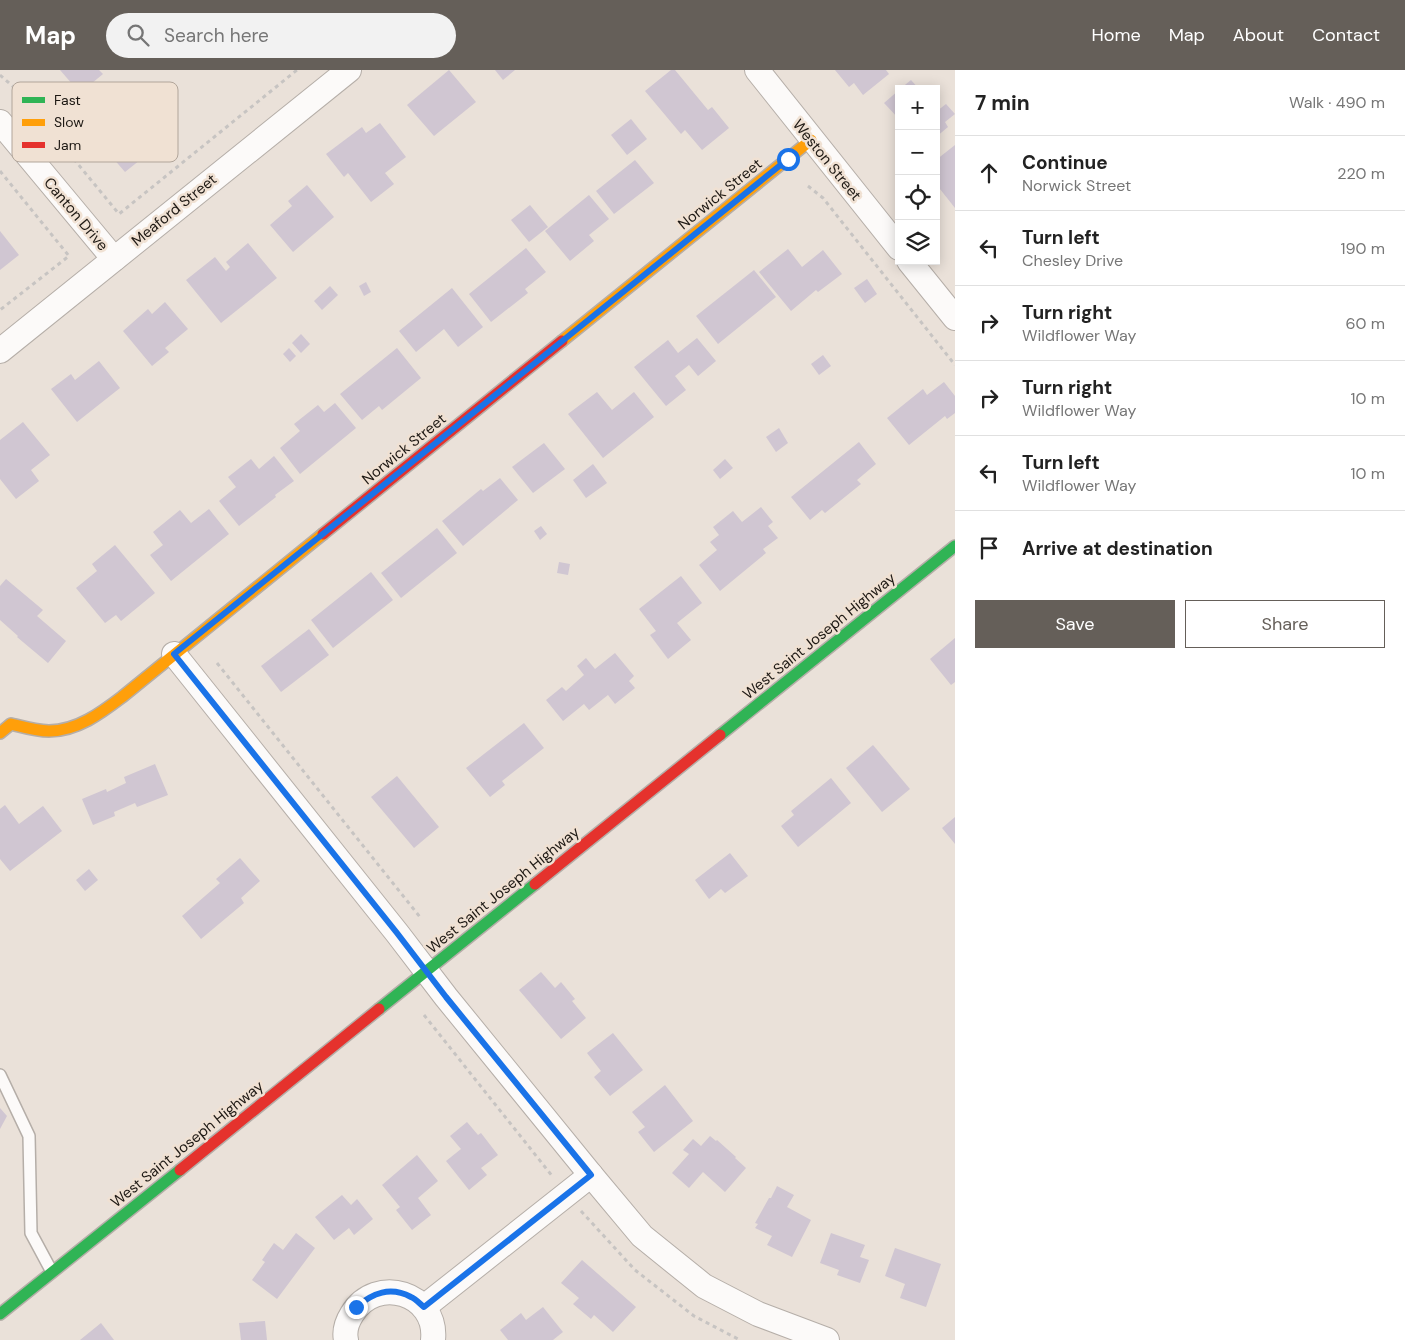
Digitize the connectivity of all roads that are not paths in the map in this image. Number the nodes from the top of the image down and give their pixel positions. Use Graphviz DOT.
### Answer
graph roads {
  1 [pos="349,70"];
  2 [pos="756,70"];
  3 [pos="0,122"];
  4 [pos="12,137"];
  5 [pos="811,140"];
  6 [pos="33,162"];
  7 [pos="895,243"];
  8 [pos="114,260"];
  9 [pos="912,265"];
  10 [pos="955,318"];
  11 [pos="0,351"];
  12 [pos="955,546"];
  13 [pos="174,654"];
  14 [pos="4,724"];
  15 [pos="426,971"];
  16 [pos="0,1075"];
  17 [pos="591,1175"];
  18 [pos="52,1272"];
  19 [pos="424,1307"];
  20 [pos="0,1314"];
  21 [pos="346,1340"];
  22 [pos="433,1340"];
  23 [pos="827,1340"];
  1 -- 8 [label="street, Meaford Street"];
  2 -- 5 [label="street, Weston Street"];
  3 -- 4 [label="street, Canton Drive"];
  5 -- 7 [label="street, Weston Street"];
  5 -- 13 [label="street, Norwick Street"];
  6 -- 8 [label="street, Canton Drive"];
  8 -- 11 [label="street, Meaford Street"];
  9 -- 10 [label="street"];
  12 -- 15 [label="street, West Saint Joseph Highway"];
  13 -- 14 [label="street, Norwick Street"];
  13 -- 15 [label="street"];
  15 -- 17 [label="street"];
  15 -- 18 [label="street, West Saint Joseph Highway"];
  16 -- 18 [label="lane"];
  17 -- 19 [label="street"];
  17 -- 23 [label="street"];
  18 -- 20 [label="street, West Saint Joseph Highway"];
  19 -- 21 [label="street"];
  19 -- 22 [label="street"];
}
